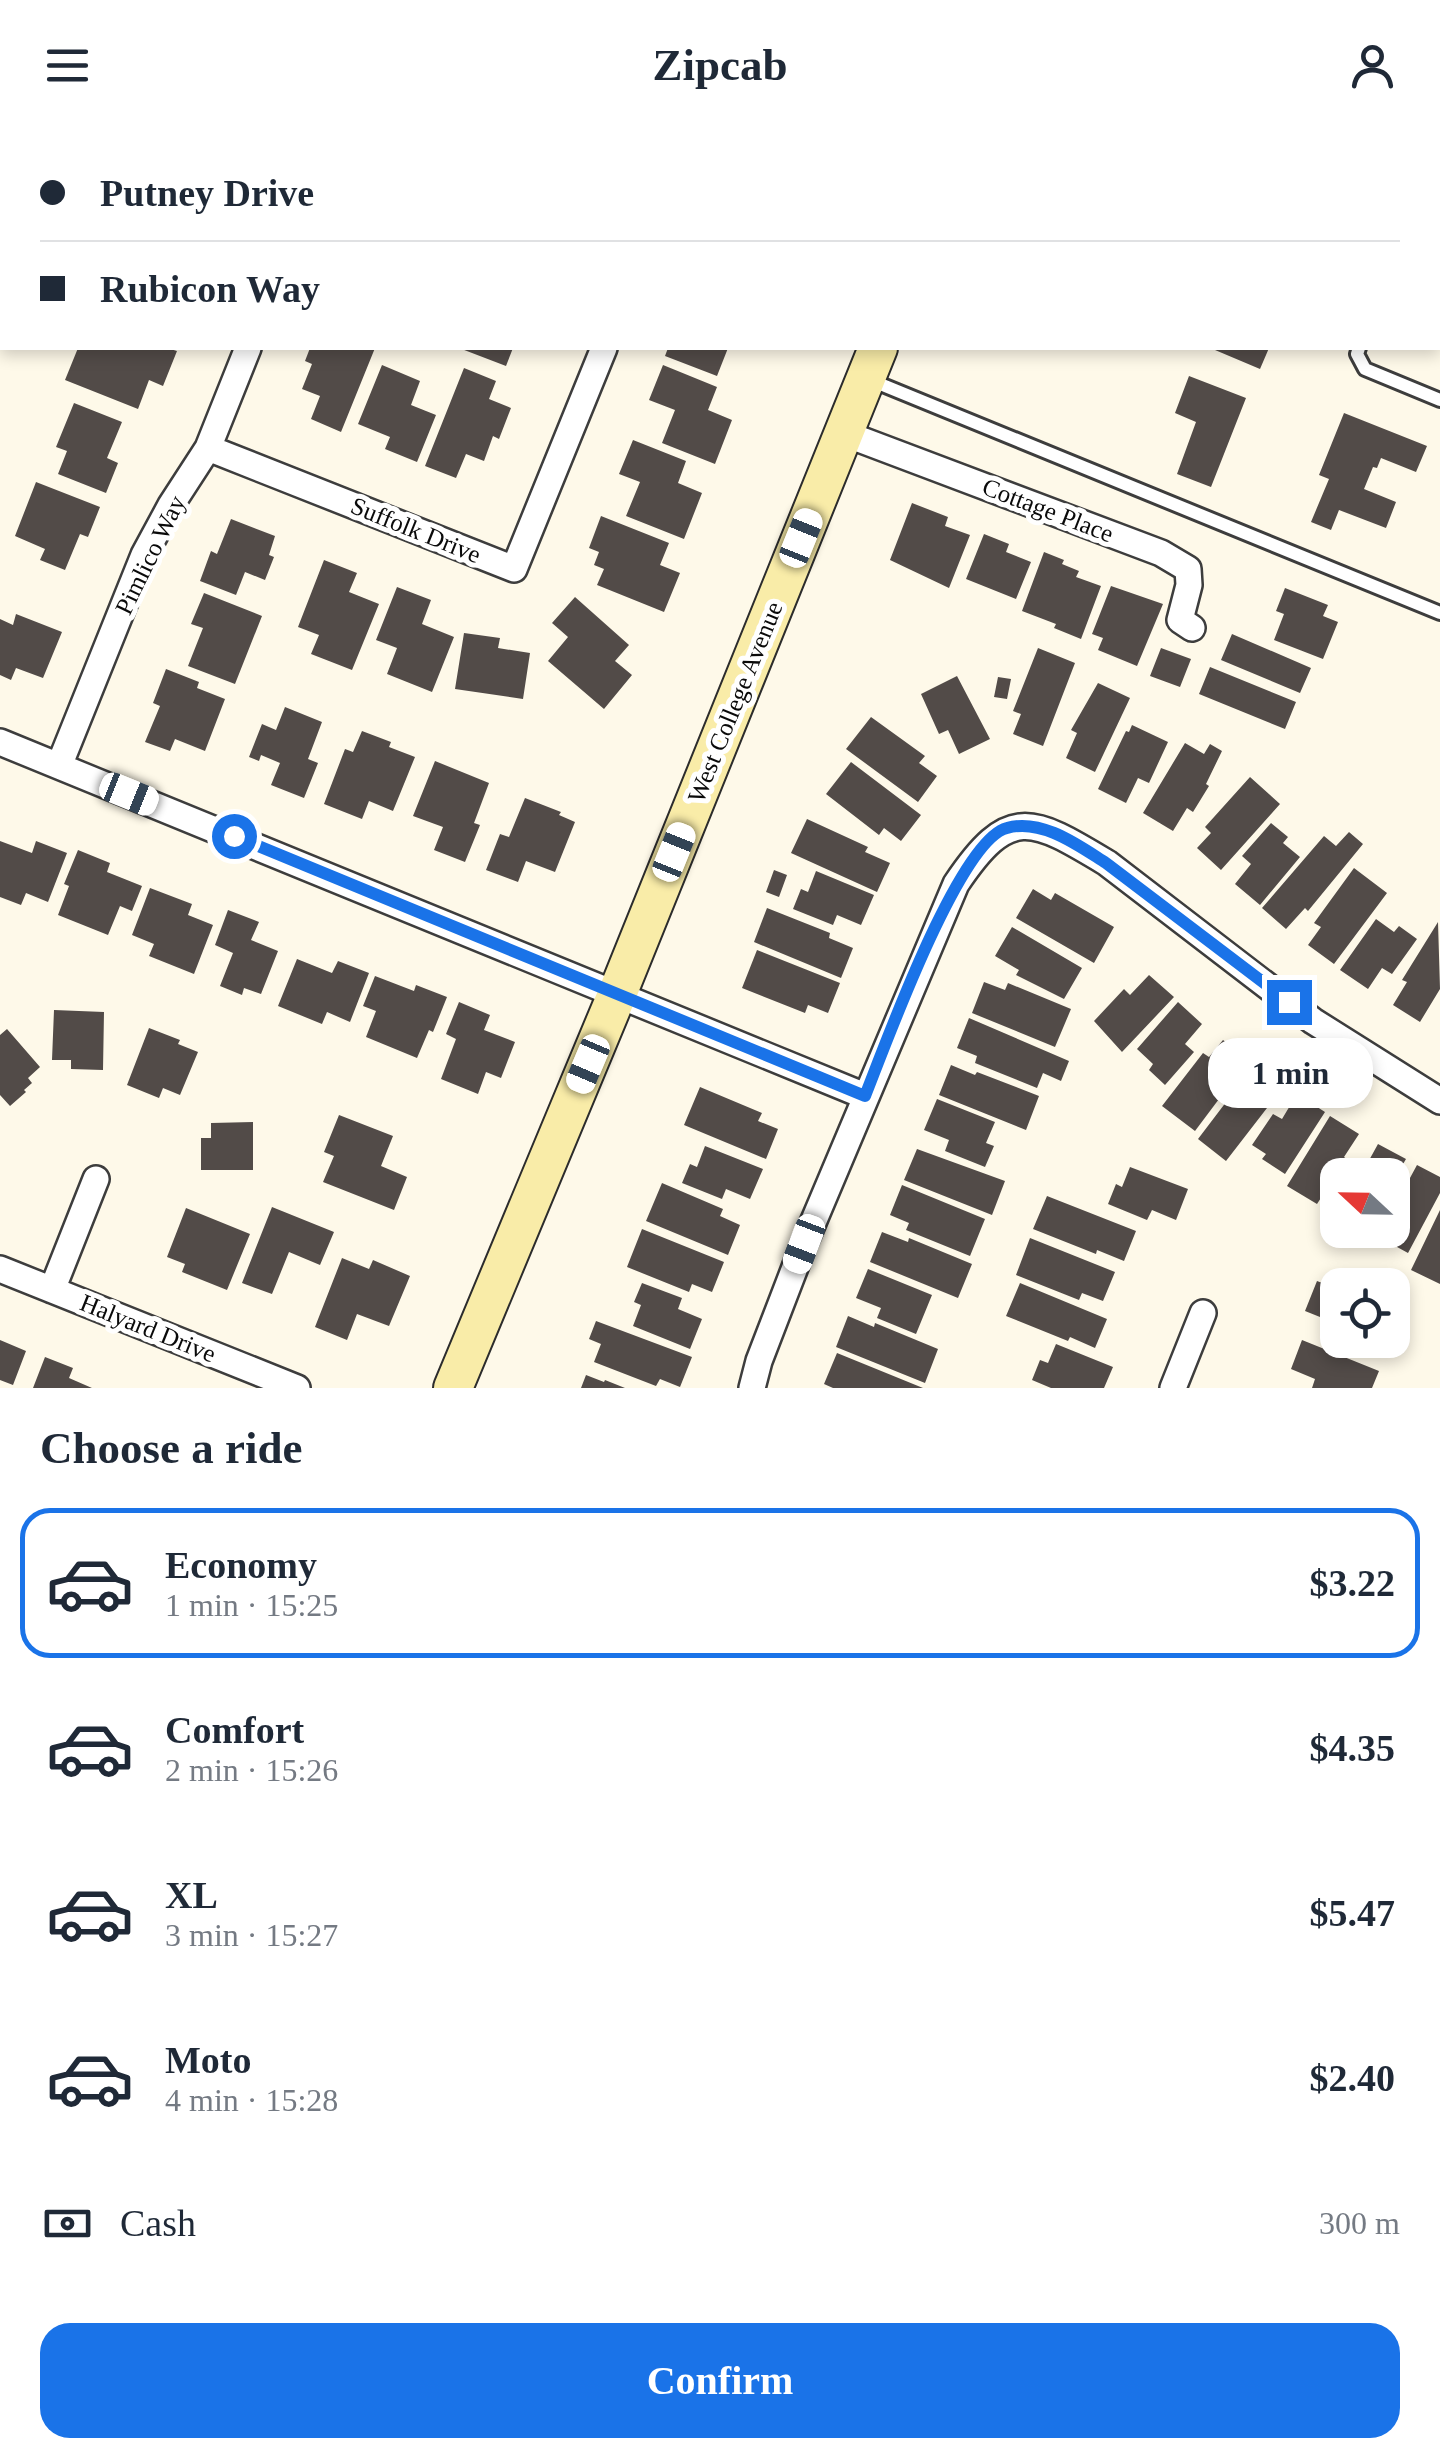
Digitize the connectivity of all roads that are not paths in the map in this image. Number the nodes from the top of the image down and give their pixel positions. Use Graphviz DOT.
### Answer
graph roads {
  1 [pos="247,350"];
  2 [pos="603,350"];
  3 [pos="1358,350"];
  4 [pos="871,363"];
  5 [pos="1440,400"];
  6 [pos="843,432"];
  7 [pos="208,448"];
  8 [pos="1440,613"];
  9 [pos="1192,628"];
  10 [pos="0,742"];
  11 [pos="59,766"];
  12 [pos="618,992"];
  13 [pos="865,1096"];
  14 [pos="1440,1102"];
  15 [pos="96,1179"];
  16 [pos="0,1268"];
  17 [pos="52,1290"];
  18 [pos="1203,1313"];
  19 [pos="297,1388"];
  20 [pos="453,1388"];
  21 [pos="752,1388"];
  22 [pos="1172,1388"];
  1 -- 7 [label="street, Pimlico Way"];
  2 -- 7 [label="street, Suffolk Drive"];
  3 -- 5 [label="lane"];
  4 -- 6 [label="main road, West College Avenue"];
  4 -- 8 [label="lane"];
  6 -- 9 [label="street, Cottage Place"];
  6 -- 12 [label="main road, West College Avenue"];
  7 -- 11 [label="street, Pimlico Way"];
  10 -- 11 [label="street"];
  11 -- 12 [label="street"];
  12 -- 13 [label="street"];
  12 -- 20 [label="main road, West College Avenue"];
  13 -- 14 [label="street"];
  13 -- 21 [label="street"];
  15 -- 17 [label="street"];
  16 -- 17 [label="street, Halyard Drive"];
  17 -- 19 [label="street, Halyard Drive"];
  18 -- 22 [label="street"];
}
